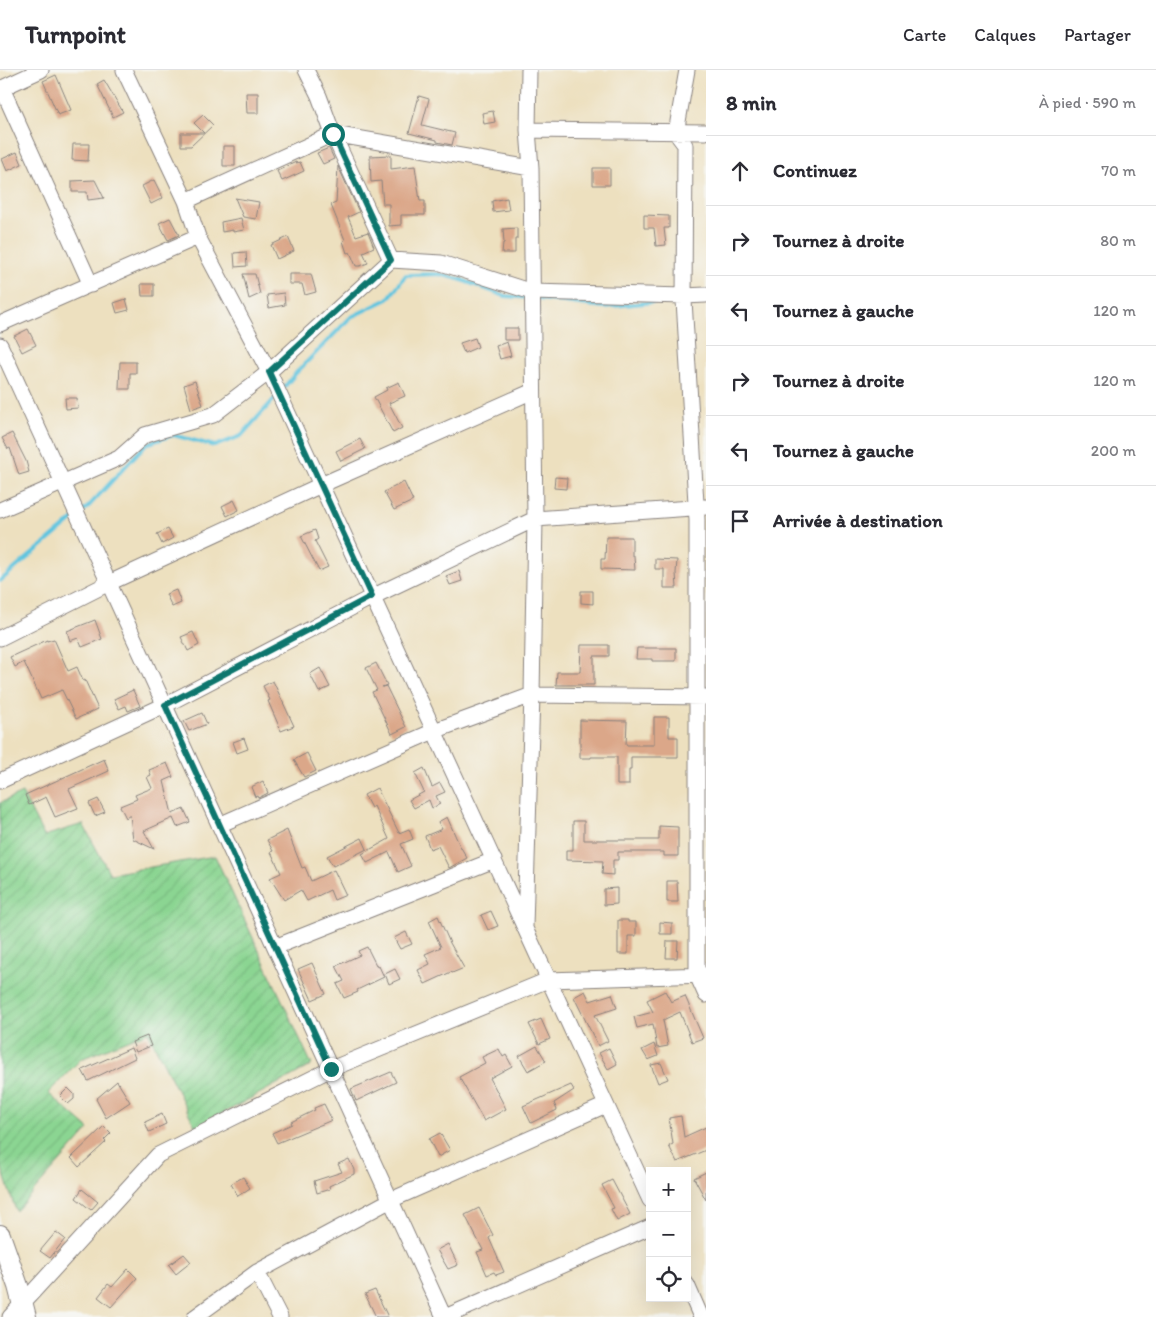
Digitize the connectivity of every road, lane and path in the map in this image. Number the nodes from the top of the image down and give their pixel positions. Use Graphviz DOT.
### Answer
graph roads {
  1 [pos="41,70"];
  2 [pos="124,70"];
  3 [pos="306,70"];
  4 [pos="529,70"];
  5 [pos="686,70"];
  6 [pos="1,89"];
  7 [pos="528,130"];
  8 [pos="706,132"];
  9 [pos="676,133"];
  10 [pos="333,134"];
  11 [pos="531,168"];
  12 [pos="186,200"];
  13 [pos="198,237"];
  14 [pos="391,260"];
  15 [pos="91,285"];
  16 [pos="532,292"];
  17 [pos="706,295"];
  18 [pos="684,296"];
  19 [pos="0,324"];
  20 [pos="0,345"];
  21 [pos="3,361"];
  22 [pos="269,372"];
  23 [pos="533,391"];
  24 [pos="63,482"];
  25 [pos="321,485"];
  26 [pos="701,507"];
  27 [pos="0,510"];
  28 [pos="535,519"];
  29 [pos="109,583"];
  30 [pos="372,596"];
  31 [pos="0,638"];
  32 [pos="532,695"];
  33 [pos="702,697"];
  34 [pos="165,705"];
  35 [pos="434,731"];
  36 [pos="0,781"];
  37 [pos="219,825"];
  38 [pos="494,860"];
  39 [pos="525,929"];
  40 [pos="275,947"];
  41 [pos="702,975"];
  42 [pos="548,980"];
  43 [pos="706,995"];
  44 [pos="331,1069"];
  45 [pos="606,1105"];
  46 [pos="646,1191"];
  47 [pos="391,1200"];
  48 [pos="646,1228"];
  49 [pos="0,1234"];
  50 [pos="0,1269"];
  51 [pos="257,1272"];
  52 [pos="691,1294"];
  53 [pos="19,1306"];
  54 [pos="194,1317"];
  55 [pos="280,1317"];
  56 [pos="445,1317"];
  57 [pos="701,1317"];
  1 -- 6 [label="street"];
  2 -- 12 [label="street"];
  3 -- 10 [label="street"];
  4 -- 7 [label="street"];
  5 -- 9 [label="street"];
  6 -- 15 [label="street"];
  7 -- 9 [label="street"];
  7 -- 11 [label="street"];
  8 -- 9 [label="street"];
  9 -- 18 [label="street"];
  10 -- 11 [label="street"];
  10 -- 12 [label="street"];
  10 -- 14 [label="street"];
  11 -- 16 [label="street"];
  12 -- 13 [label="street"];
  13 -- 15 [label="street"];
  13 -- 22 [label="street"];
  14 -- 16 [label="street"];
  14 -- 22 [label="street"];
  15 -- 19 [label="street"];
  16 -- 18 [label="street"];
  16 -- 23 [label="street"];
  17 -- 18 [label="street"];
  18 -- 26 [label="street"];
  20 -- 21 [label="street"];
  21 -- 24 [label="street"];
  22 -- 24 [label="street"];
  22 -- 25 [label="street"];
  23 -- 25 [label="street"];
  23 -- 28 [label="street"];
  24 -- 27 [label="street"];
  24 -- 29 [label="street"];
  25 -- 29 [label="street"];
  25 -- 30 [label="street"];
  26 -- 28 [label="street"];
  26 -- 33 [label="street"];
  28 -- 30 [label="street"];
  28 -- 32 [label="street"];
  29 -- 31 [label="street"];
  29 -- 34 [label="street"];
  30 -- 34 [label="street"];
  30 -- 35 [label="street"];
  32 -- 33 [label="street"];
  32 -- 35 [label="street"];
  32 -- 39 [label="street"];
  33 -- 41 [label="street"];
  34 -- 36 [label="street"];
  34 -- 37 [label="street"];
  35 -- 37 [label="street"];
  35 -- 38 [label="street"];
  37 -- 40 [label="street"];
  38 -- 39 [label="street"];
  38 -- 40 [label="street"];
  39 -- 42 [label="street"];
  40 -- 44 [label="street"];
  41 -- 42 [label="street"];
  41 -- 43 [label="street"];
  42 -- 44 [label="street"];
  42 -- 45 [label="street"];
  44 -- 47 [label="street"];
  44 -- 53 [label="street"];
  45 -- 46 [label="street"];
  45 -- 47 [label="street"];
  47 -- 51 [label="street"];
  47 -- 56 [label="street"];
  48 -- 56 [label="street"];
  49 -- 53 [label="main road"];
  50 -- 53 [label="street"];
  51 -- 54 [label="street"];
  51 -- 55 [label="street"];
  52 -- 57 [label="street"];
}
